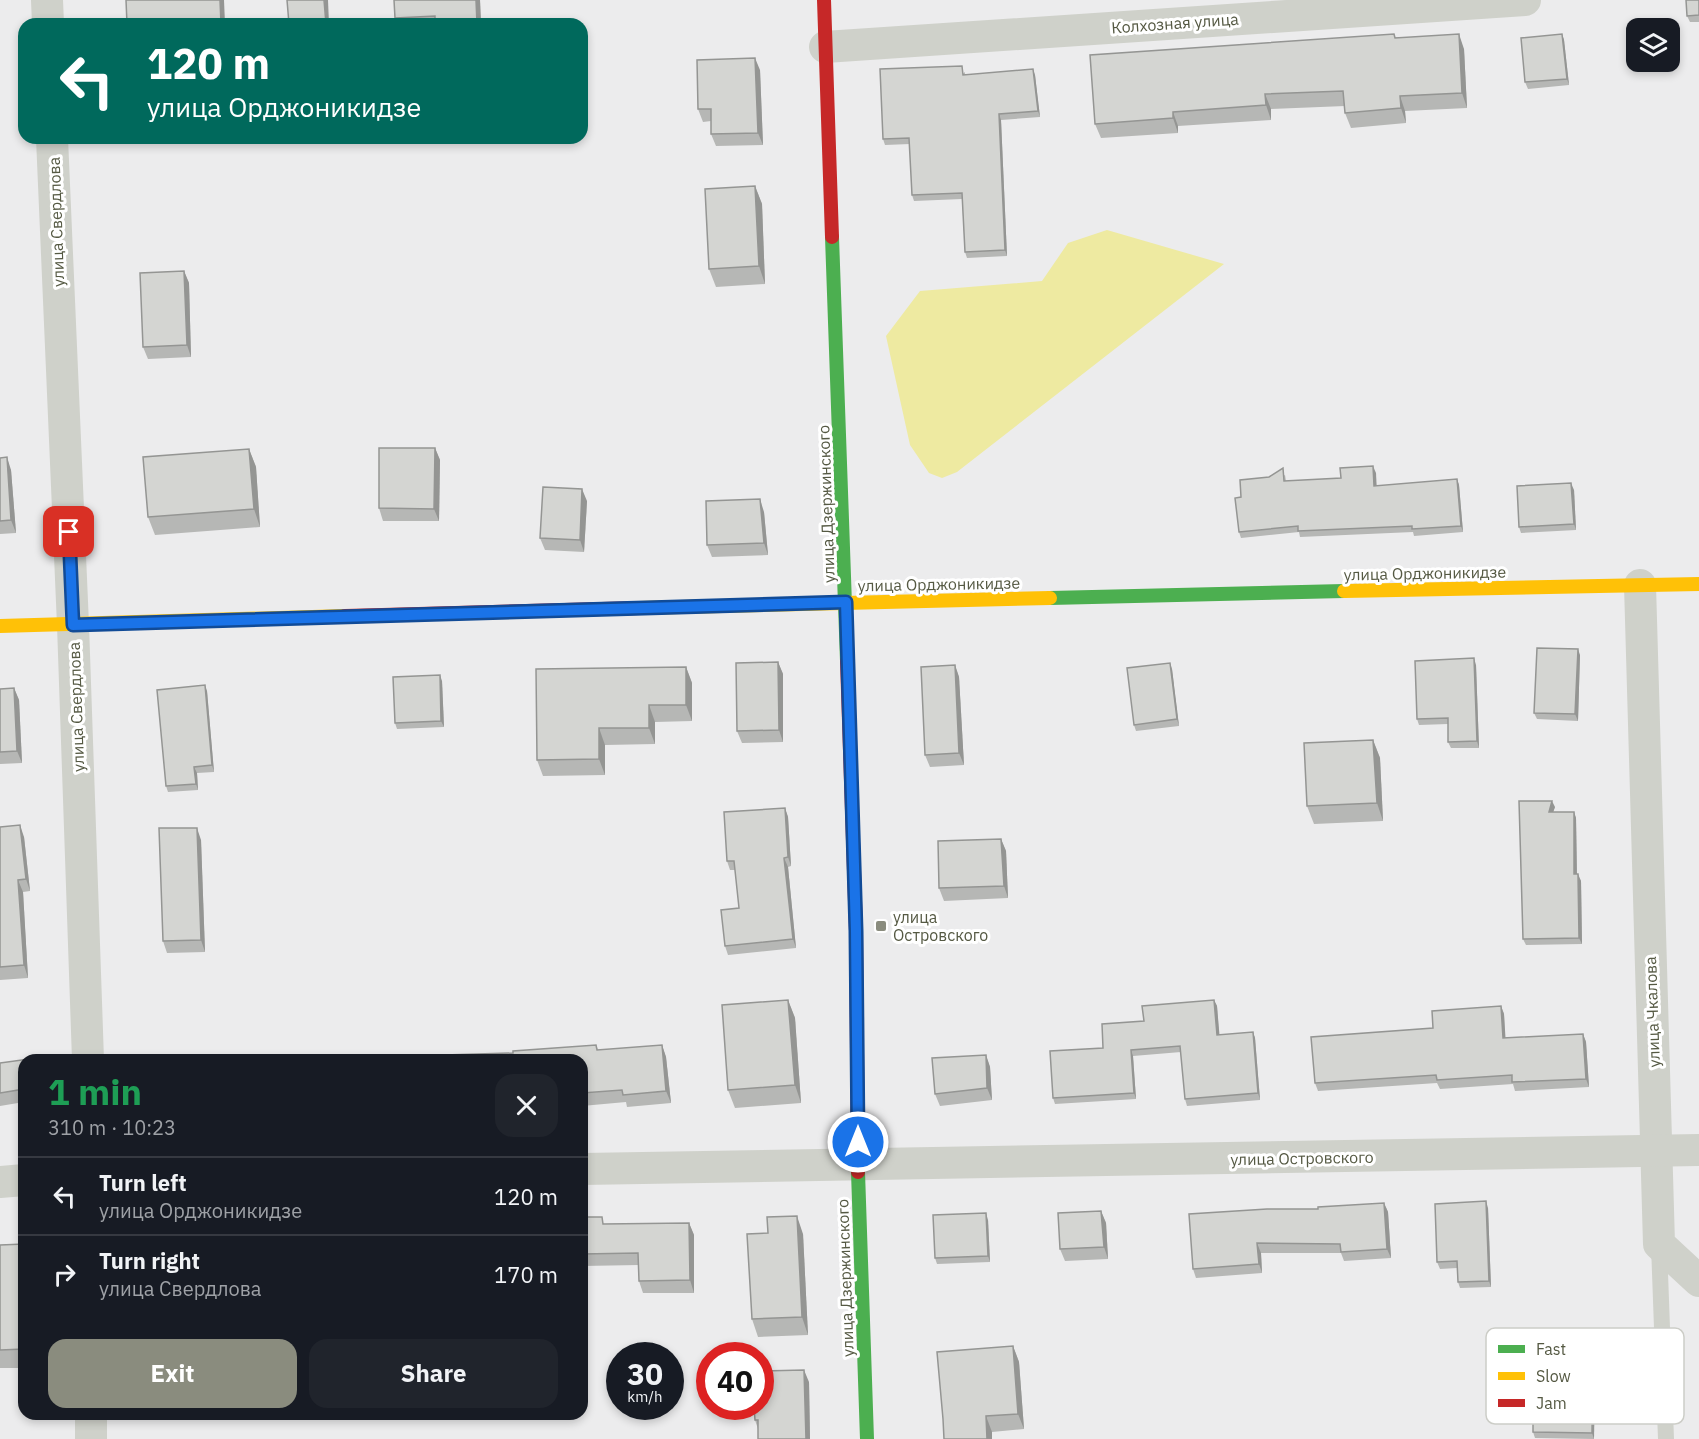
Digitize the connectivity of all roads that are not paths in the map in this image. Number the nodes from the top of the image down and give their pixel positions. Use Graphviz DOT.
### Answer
graph roads {
  1 [pos="46,0"];
  2 [pos="824,0"];
  3 [pos="1525,0"];
  4 [pos="48,18"];
  5 [pos="825,46"];
  6 [pos="52,144"];
  7 [pos="1699,584"];
  8 [pos="1640,585"];
  9 [pos="846,602"];
  10 [pos="73,625"];
  11 [pos="0,626"];
  12 [pos="88,1054"];
  13 [pos="1699,1150"];
  14 [pos="1656,1151"];
  15 [pos="858,1166"];
  16 [pos="588,1169"];
  17 [pos="18,1180"];
  18 [pos="0,1182"];
  19 [pos="1659,1244"];
  20 [pos="1699,1281"];
  21 [pos="1662,1328"];
  22 [pos="92,1420"];
  23 [pos="1665,1424"];
  24 [pos="91,1439"];
  25 [pos="867,1439"];
  26 [pos="1666,1439"];
  1 -- 4 [label="street"];
  2 -- 5 [label="street, улица Дзержинского"];
  3 -- 5 [label="street, Колхозная улица"];
  5 -- 9 [label="street, улица Дзержинского"];
  6 -- 10 [label="street, улица Свердлова"];
  7 -- 8 [label="street, улица Орджоникидзе"];
  8 -- 9 [label="street, улица Орджоникидзе"];
  8 -- 14 [label="street, улица Чкалова"];
  9 -- 10 [label="street, улица Орджоникидзе"];
  9 -- 15 [label="street, улица Дзержинского"];
  10 -- 11 [label="street, улица Орджоникидзе"];
  10 -- 12 [label="street, улица Свердлова"];
  13 -- 14 [label="street, улица Островского"];
  14 -- 15 [label="street, улица Островского"];
  14 -- 19 [label="street, улица Чкалова"];
  15 -- 16 [label="street, улица Островского"];
  15 -- 25 [label="street, улица Дзержинского"];
  17 -- 18 [label="street"];
  19 -- 20 [label="street"];
  19 -- 21 [label="lane, улица Чкалова"];
  22 -- 24 [label="street"];
  23 -- 26 [label="lane, улица Чкалова"];
}
